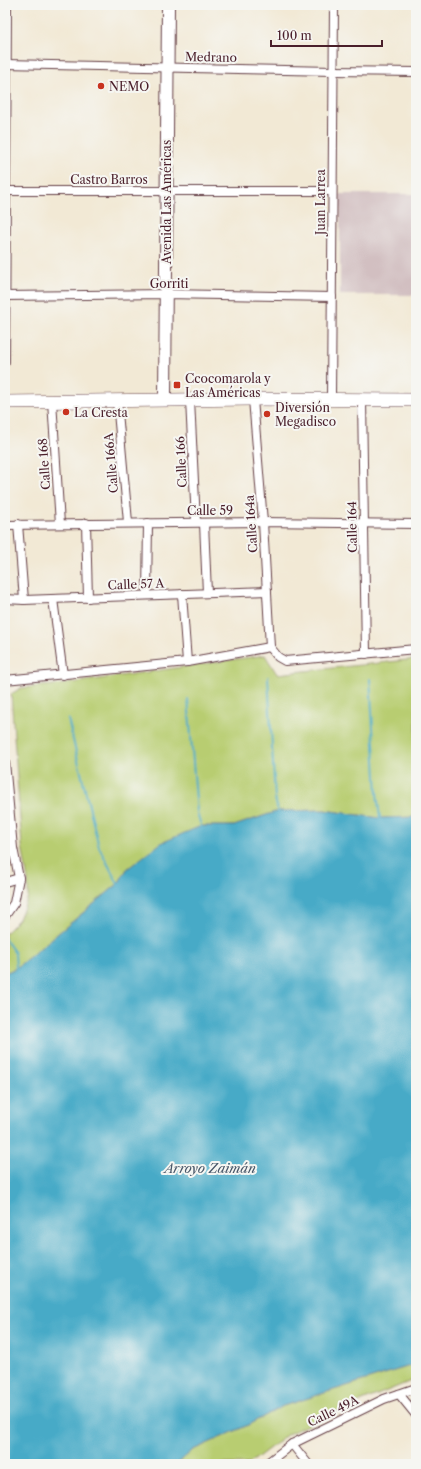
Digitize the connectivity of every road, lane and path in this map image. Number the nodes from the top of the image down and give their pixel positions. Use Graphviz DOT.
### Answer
graph roads {
  1 [pos="7,5"];
  2 [pos="168,5"];
  3 [pos="334,5"];
  4 [pos="6,64"];
  5 [pos="167,68"];
  6 [pos="333,72"];
  7 [pos="416,72"];
  8 [pos="5,191"];
  9 [pos="166,191"];
  10 [pos="332,191"];
  11 [pos="166,294"];
  12 [pos="5,296"];
  13 [pos="332,297"];
  14 [pos="5,362"];
  15 [pos="253,399"];
  16 [pos="331,399"];
  17 [pos="165,400"];
  18 [pos="190,400"];
  19 [pos="362,400"];
  20 [pos="416,400"];
  21 [pos="52,401"];
  22 [pos="117,401"];
  23 [pos="5,402"];
  24 [pos="128,522"];
  25 [pos="263,522"];
  26 [pos="86,523"];
  27 [pos="148,523"];
  28 [pos="200,523"];
  29 [pos="18,524"];
  30 [pos="60,524"];
  31 [pos="364,524"];
  32 [pos="416,524"];
  33 [pos="5,525"];
  34 [pos="267,591"];
  35 [pos="207,593"];
  36 [pos="182,594"];
  37 [pos="147,595"];
  38 [pos="88,598"];
  39 [pos="5,599"];
  40 [pos="53,599"];
  41 [pos="24,600"];
  42 [pos="270,647"];
  43 [pos="416,649"];
  44 [pos="366,654"];
  45 [pos="187,662"];
  46 [pos="63,675"];
  47 [pos="5,680"];
  48 [pos="5,762"];
  49 [pos="6,798"];
  50 [pos="19,878"];
  51 [pos="5,882"];
  52 [pos="5,916"];
  53 [pos="416,1388"];
  54 [pos="399,1394"];
  55 [pos="416,1415"];
  56 [pos="292,1444"];
  57 [pos="266,1464"];
  58 [pos="308,1464"];
  1 -- 4 [label="street"];
  2 -- 5 [label="main road, Avenida Las Américas"];
  3 -- 6 [label="street, Juan Larrea"];
  4 -- 5 [label="street, Medrano"];
  4 -- 8 [label="street"];
  5 -- 6 [label="street, Medrano"];
  5 -- 9 [label="main road, Avenida Las Américas"];
  6 -- 7 [label="street, Medrano"];
  6 -- 10 [label="street, Juan Larrea"];
  8 -- 9 [label="street, Castro Barros"];
  8 -- 12 [label="street"];
  9 -- 10 [label="street, Castro Barros"];
  9 -- 11 [label="main road, Avenida Las Américas"];
  10 -- 13 [label="street, Juan Larrea"];
  11 -- 12 [label="street, Gorriti"];
  11 -- 13 [label="street, Gorriti"];
  11 -- 17 [label="main road, Avenida Las Américas"];
  12 -- 14 [label="street"];
  13 -- 16 [label="street, Juan Larrea"];
  15 -- 16 [label="main road"];
  15 -- 18 [label="main road"];
  15 -- 25 [label="street, Calle 164a"];
  16 -- 19 [label="main road"];
  17 -- 18 [label="main road"];
  17 -- 22 [label="main road"];
  18 -- 28 [label="street, Calle 166"];
  19 -- 20 [label="main road"];
  19 -- 31 [label="street, Calle 164"];
  21 -- 22 [label="main road"];
  21 -- 23 [label="main road"];
  21 -- 30 [label="street, Calle 168"];
  22 -- 24 [label="street, Calle 166A"];
  24 -- 26 [label="street, Calle 59"];
  24 -- 27 [label="street, Calle 59"];
  25 -- 28 [label="street, Calle 59"];
  25 -- 31 [label="street, Calle 59"];
  25 -- 34 [label="street, Calle 164a"];
  26 -- 30 [label="street, Calle 59"];
  26 -- 38 [label="street"];
  27 -- 28 [label="street, Calle 59"];
  27 -- 37 [label="street"];
  28 -- 35 [label="street, Calle 166"];
  29 -- 30 [label="street, Calle 59"];
  29 -- 33 [label="street, Calle 59"];
  29 -- 41 [label="street"];
  31 -- 32 [label="street, Calle 59"];
  31 -- 44 [label="street, Calle 164"];
  34 -- 35 [label="street, Calle 57 A"];
  34 -- 42 [label="street, Calle 164a"];
  35 -- 36 [label="street, Calle 57 A"];
  36 -- 37 [label="street, Calle 57 A"];
  36 -- 45 [label="street"];
  37 -- 38 [label="street, Calle 57 A"];
  38 -- 40 [label="street, Calle 57 A"];
  39 -- 41 [label="street, Calle 57 A"];
  40 -- 41 [label="street, Calle 57 A"];
  40 -- 46 [label="street"];
  42 -- 44 [label="street"];
  42 -- 45 [label="street"];
  43 -- 44 [label="street"];
  45 -- 46 [label="street"];
  46 -- 47 [label="street"];
  48 -- 49 [label="street"];
  49 -- 50 [label="street"];
  50 -- 51 [label="street"];
  50 -- 52 [label="street"];
  53 -- 54 [label="street, Calle 49A"];
  54 -- 55 [label="street"];
  54 -- 56 [label="street, Calle 49A"];
  56 -- 57 [label="street, Calle 49A"];
  56 -- 58 [label="street"];
}
